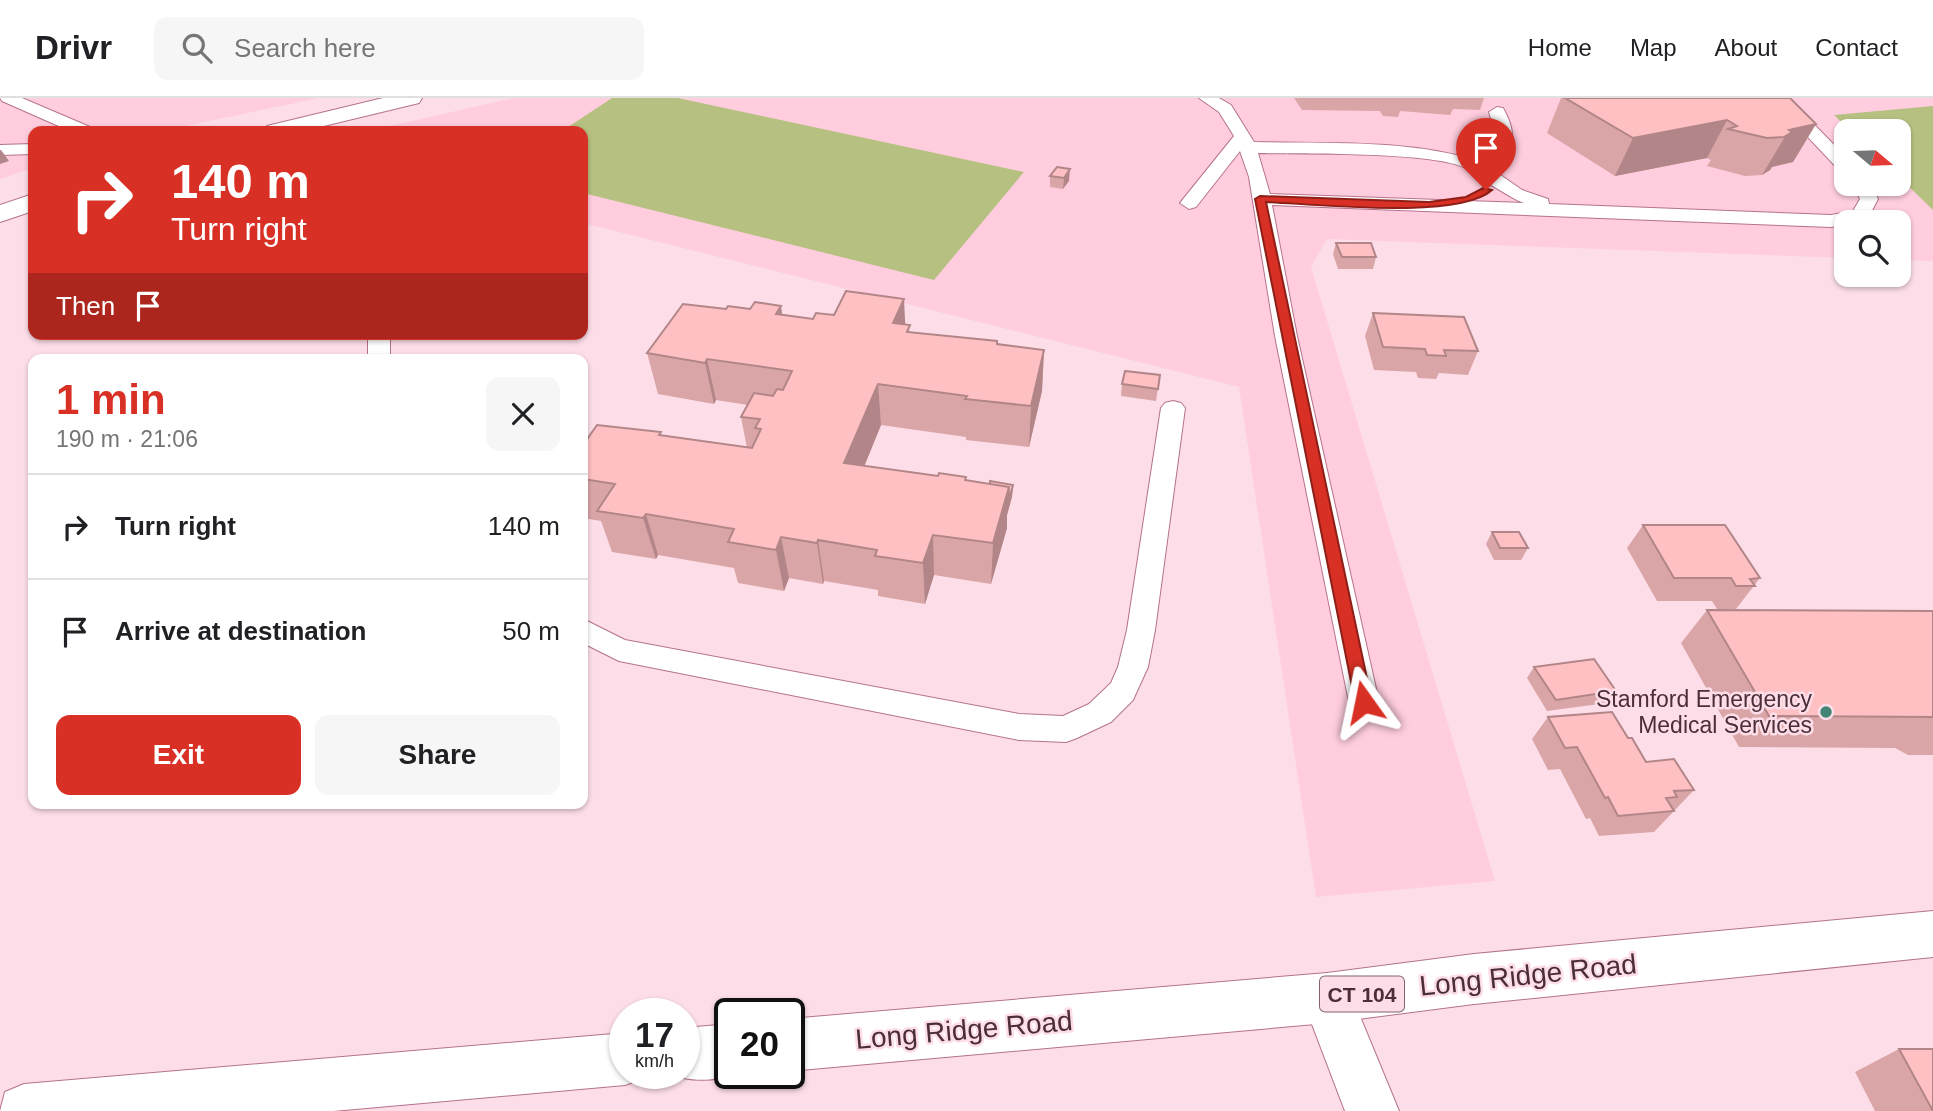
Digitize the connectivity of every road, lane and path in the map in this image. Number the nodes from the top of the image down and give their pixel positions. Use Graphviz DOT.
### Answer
graph roads {
  1 [pos="8,98"];
  2 [pos="411,98"];
  3 [pos="1207,98"];
  4 [pos="1779,98"];
  5 [pos="1497,112"];
  6 [pos="70,126"];
  7 [pos="296,126"];
  8 [pos="1245,142"];
  9 [pos="28,149"];
  10 [pos="0,150"];
  11 [pos="1834,155"];
  12 [pos="1475,166"];
  13 [pos="1868,196"];
  14 [pos="1260,199"];
  15 [pos="1189,203"];
  16 [pos="28,204"];
  17 [pos="1429,205"];
  18 [pos="1582,211"];
  19 [pos="0,214"];
  20 [pos="1173,408"];
  21 [pos="588,634"];
  22 [pos="1364,702"];
  23 [pos="1933,933"];
  24 [pos="1327,998"];
  25 [pos="805,1044"];
  26 [pos="609,1060"];
  27 [pos="24,1111"];
  28 [pos="1372,1111"];
  1 -- 6 [label="lane"];
  2 -- 7 [label="main road"];
  3 -- 8 [label="lane"];
  4 -- 11 [label="lane"];
  5 -- 12 [label="lane"];
  8 -- 12 [label="lane"];
  8 -- 14 [label="lane"];
  8 -- 15 [label="lane"];
  9 -- 10 [label="lane"];
  12 -- 17 [label="lane"];
  12 -- 18 [label="lane"];
  13 -- 18 [label="lane"];
  14 -- 17 [label="lane"];
  14 -- 22 [label="lane"];
  16 -- 19 [label="main road"];
  17 -- 18 [label="lane"];
  20 -- 21 [label="lane"];
  23 -- 24 [label="main road, Long Ridge Road / CT 104"];
  24 -- 25 [label="main road, Long Ridge Road / CT 104"];
  24 -- 28 [label="main road"];
  26 -- 27 [label="main road"];
}
